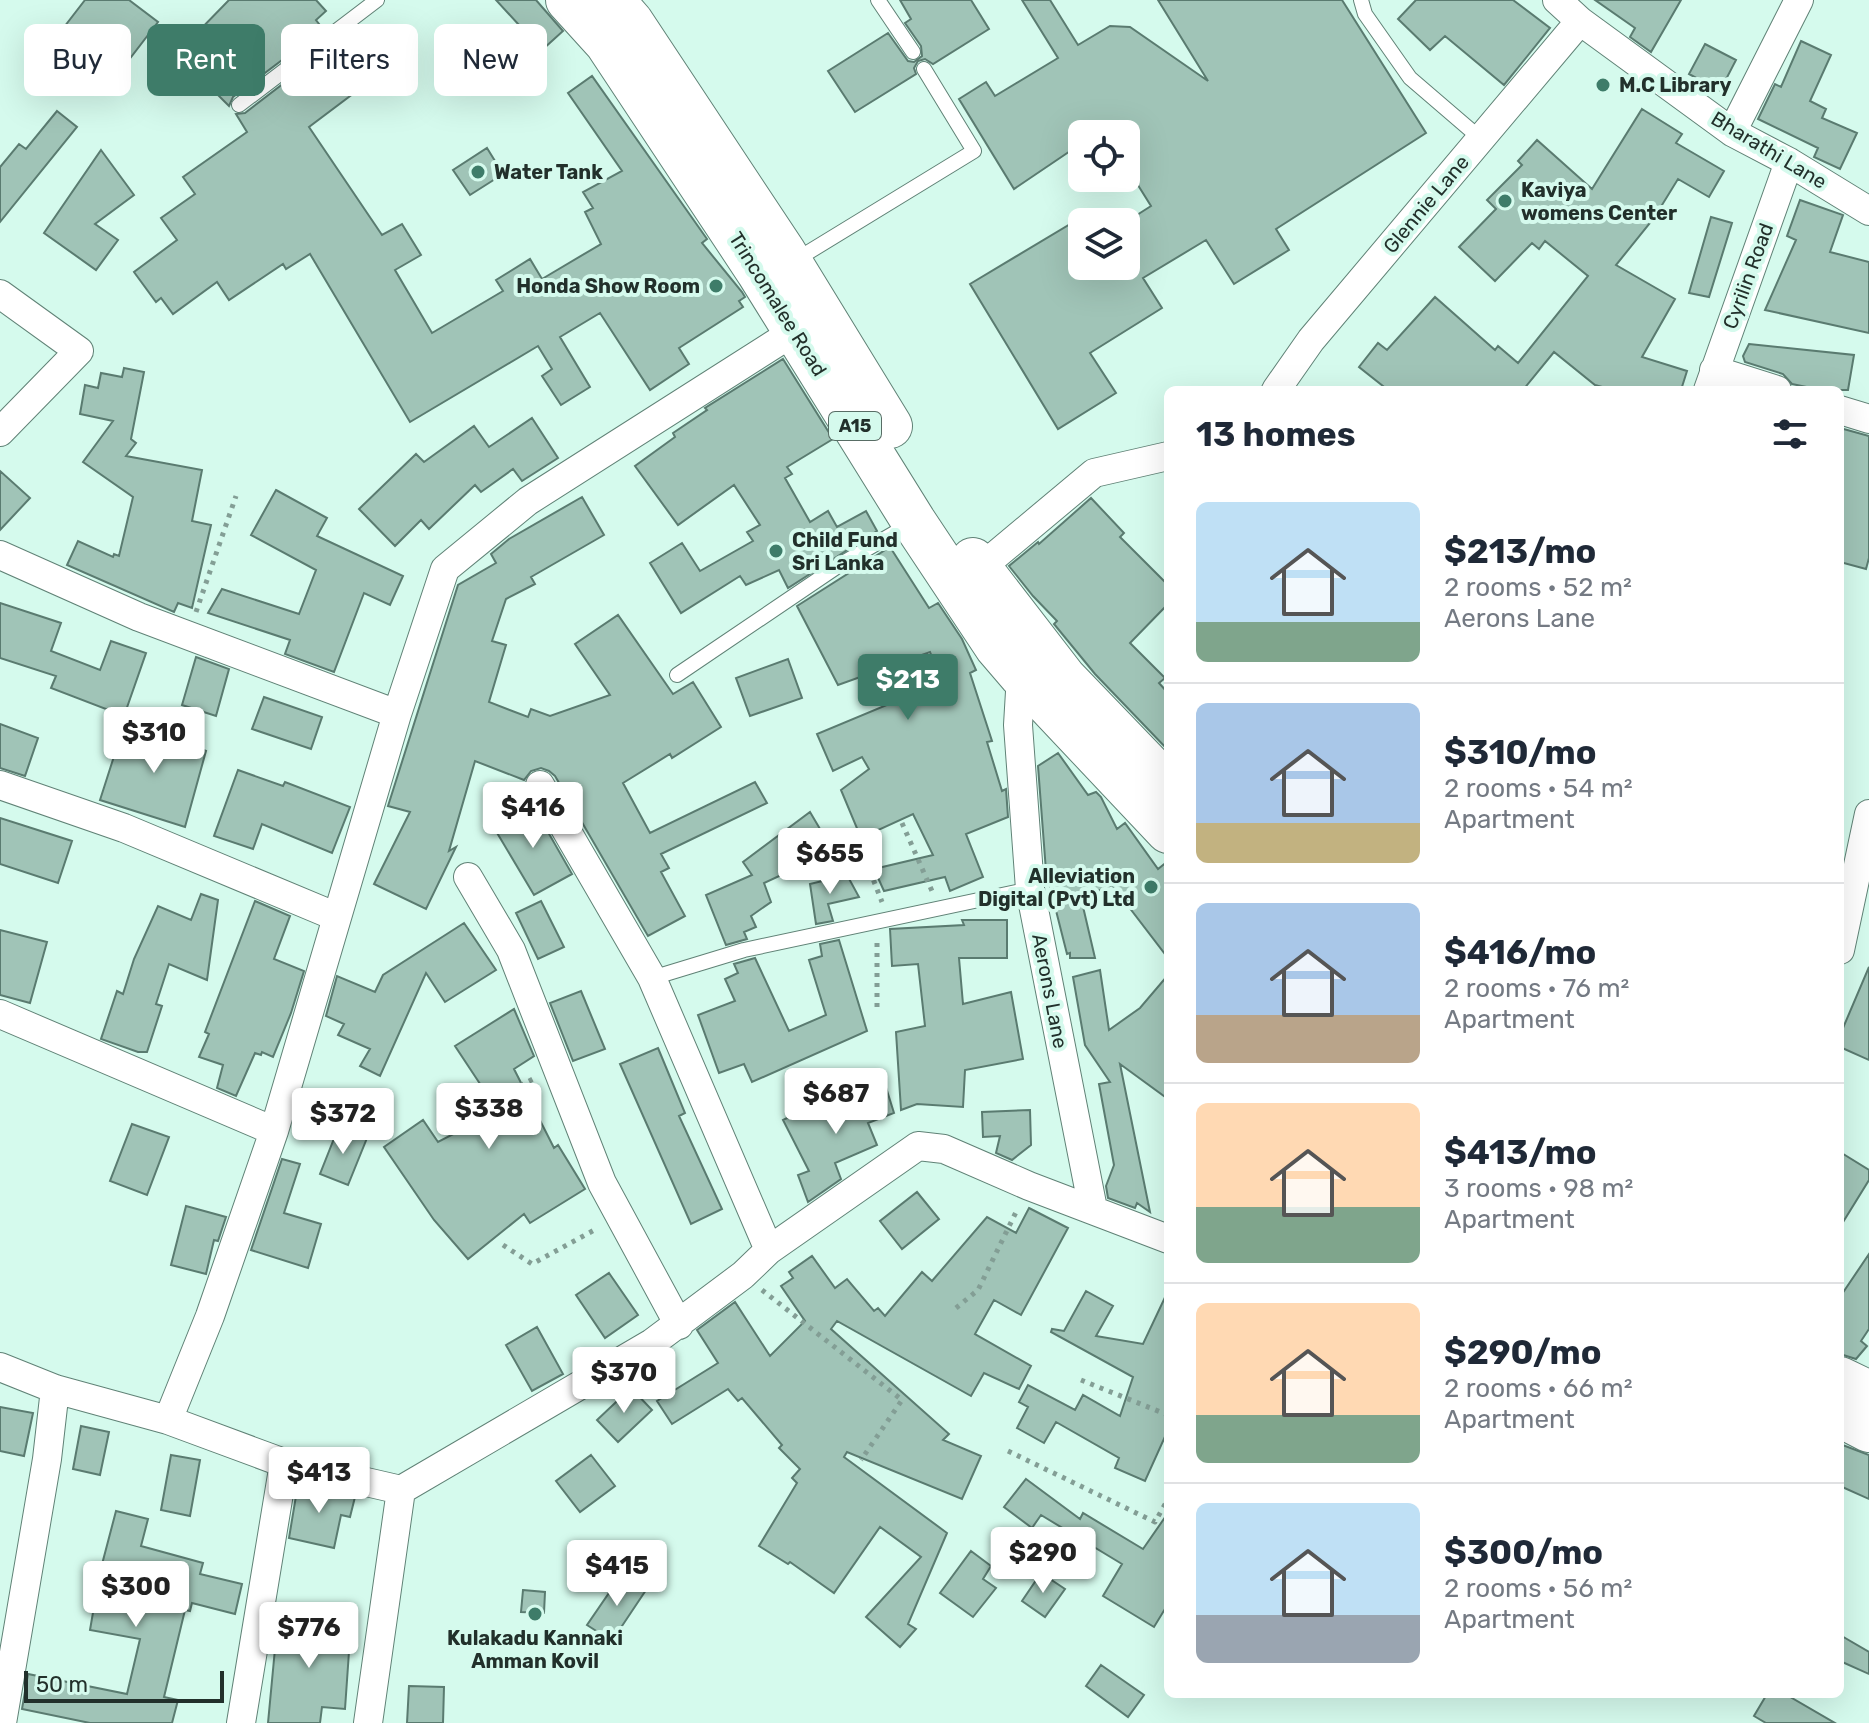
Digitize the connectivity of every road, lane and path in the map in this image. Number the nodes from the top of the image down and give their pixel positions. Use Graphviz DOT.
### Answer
graph roads {
  1 [pos="377,0"];
  2 [pos="568,0"];
  3 [pos="612,0"];
  4 [pos="878,0"];
  5 [pos="1361,0"];
  6 [pos="1557,0"];
  7 [pos="1799,0"];
  8 [pos="1580,21"];
  9 [pos="913,52"];
  10 [pos="924,69"];
  11 [pos="239,105"];
  12 [pos="1732,132"];
  13 [pos="1481,139"];
  14 [pos="1789,162"];
  15 [pos="1869,211"];
  16 [pos="790,263"];
  17 [pos="0,294"];
  18 [pos="795,331"];
  19 [pos="1711,380"];
  20 [pos="1279,386"];
  21 [pos="1751,386"];
  22 [pos="1844,411"];
  23 [pos="1869,419"];
  24 [pos="0,432"];
  25 [pos="1164,457"];
  26 [pos="236,496"];
  27 [pos="914,522"];
  28 [pos="0,555"];
  29 [pos="978,570"];
  30 [pos="188,635"];
  31 [pos="677,675"];
  32 [pos="1021,675"];
  33 [pos="397,714"];
  34 [pos="1164,782"];
  35 [pos="0,785"];
  36 [pos="540,785"];
  37 [pos="1869,814"];
  38 [pos="902,823"];
  39 [pos="1164,827"];
  40 [pos="859,843"];
  41 [pos="468,877"];
  42 [pos="1030,889"];
  43 [pos="939,907"];
  44 [pos="337,917"];
  45 [pos="883,919"];
  46 [pos="1858,921"];
  47 [pos="1844,944"];
  48 [pos="652,978"];
  49 [pos="877,1007"];
  50 [pos="0,1014"];
  51 [pos="557,1067"];
  52 [pos="440,1127"];
  53 [pos="274,1131"];
  54 [pos="1029,1186"];
  55 [pos="1093,1209"];
  56 [pos="619,1217"];
  57 [pos="1164,1237"];
  58 [pos="503,1245"];
  59 [pos="769,1250"];
  60 [pos="743,1275"];
  61 [pos="956,1308"];
  62 [pos="679,1325"];
  63 [pos="0,1367"];
  64 [pos="1081,1380"];
  65 [pos="1844,1381"];
  66 [pos="55,1389"];
  67 [pos="1869,1393"];
  68 [pos="1164,1413"];
  69 [pos="1844,1417"];
  70 [pos="168,1420"];
  71 [pos="1869,1430"];
  72 [pos="1008,1451"];
  73 [pos="861,1460"];
  74 [pos="284,1463"];
  75 [pos="401,1490"];
  76 [pos="1164,1506"];
  77 [pos="2,1723"];
  78 [pos="241,1723"];
  79 [pos="368,1723"];
  1 -- 11 [label="lane"];
  2 -- 18 [label="highway, Trincomalee Road / A15"];
  3 -- 16 [label="highway, Trincomalee Road / A15"];
  4 -- 9 [label="lane"];
  5 -- 13 [label="lane"];
  6 -- 8 [label="street, Bharathi Lane"];
  7 -- 12 [label="street"];
  8 -- 12 [label="street, Bharathi Lane"];
  8 -- 13 [label="street, Glennie Lane"];
  10 -- 16 [label="lane"];
  12 -- 14 [label="street, Bharathi Lane"];
  13 -- 20 [label="street, Glennie Lane"];
  14 -- 15 [label="street, Bharathi Lane"];
  14 -- 19 [label="street, Cyrilin Road"];
  16 -- 29 [label="highway, Trincomalee Road / A15"];
  17 -- 24 [label="street"];
  18 -- 27 [label="highway, Trincomalee Road / A15"];
  18 -- 33 [label="street"];
  19 -- 21 [label="street"];
  22 -- 23 [label="street"];
  25 -- 29 [label="street"];
  26 -- 30 [label="path"];
  27 -- 31 [label="lane"];
  27 -- 32 [label="highway, Trincomalee Road / A15"];
  28 -- 30 [label="street"];
  29 -- 34 [label="highway, Trincomalee Road / A15"];
  30 -- 33 [label="street"];
  32 -- 39 [label="highway, Trincomalee Road / A15"];
  32 -- 42 [label="street, Aerons Lane"];
  33 -- 44 [label="street"];
  35 -- 44 [label="street"];
  36 -- 48 [label="street"];
  37 -- 46 [label="street"];
  38 -- 43 [label="path"];
  40 -- 45 [label="path"];
  41 -- 51 [label="street"];
  42 -- 43 [label="lane"];
  42 -- 55 [label="street, Aerons Lane"];
  43 -- 45 [label="lane"];
  44 -- 53 [label="street"];
  45 -- 48 [label="lane"];
  45 -- 49 [label="path"];
  46 -- 47 [label="street"];
  48 -- 59 [label="street"];
  50 -- 53 [label="street"];
  51 -- 52 [label="path"];
  51 -- 56 [label="street"];
  53 -- 70 [label="street"];
  54 -- 55 [label="street"];
  54 -- 59 [label="street"];
  54 -- 61 [label="path"];
  55 -- 57 [label="street"];
  56 -- 58 [label="path"];
  56 -- 62 [label="street"];
  59 -- 60 [label="street"];
  60 -- 62 [label="street"];
  60 -- 73 [label="path"];
  62 -- 75 [label="street"];
  63 -- 66 [label="street"];
  64 -- 68 [label="path"];
  65 -- 67 [label="highway"];
  66 -- 70 [label="street"];
  66 -- 77 [label="street"];
  69 -- 71 [label="highway"];
  70 -- 74 [label="street"];
  72 -- 76 [label="path"];
  74 -- 75 [label="street"];
  74 -- 78 [label="street"];
  75 -- 79 [label="street"];
}
